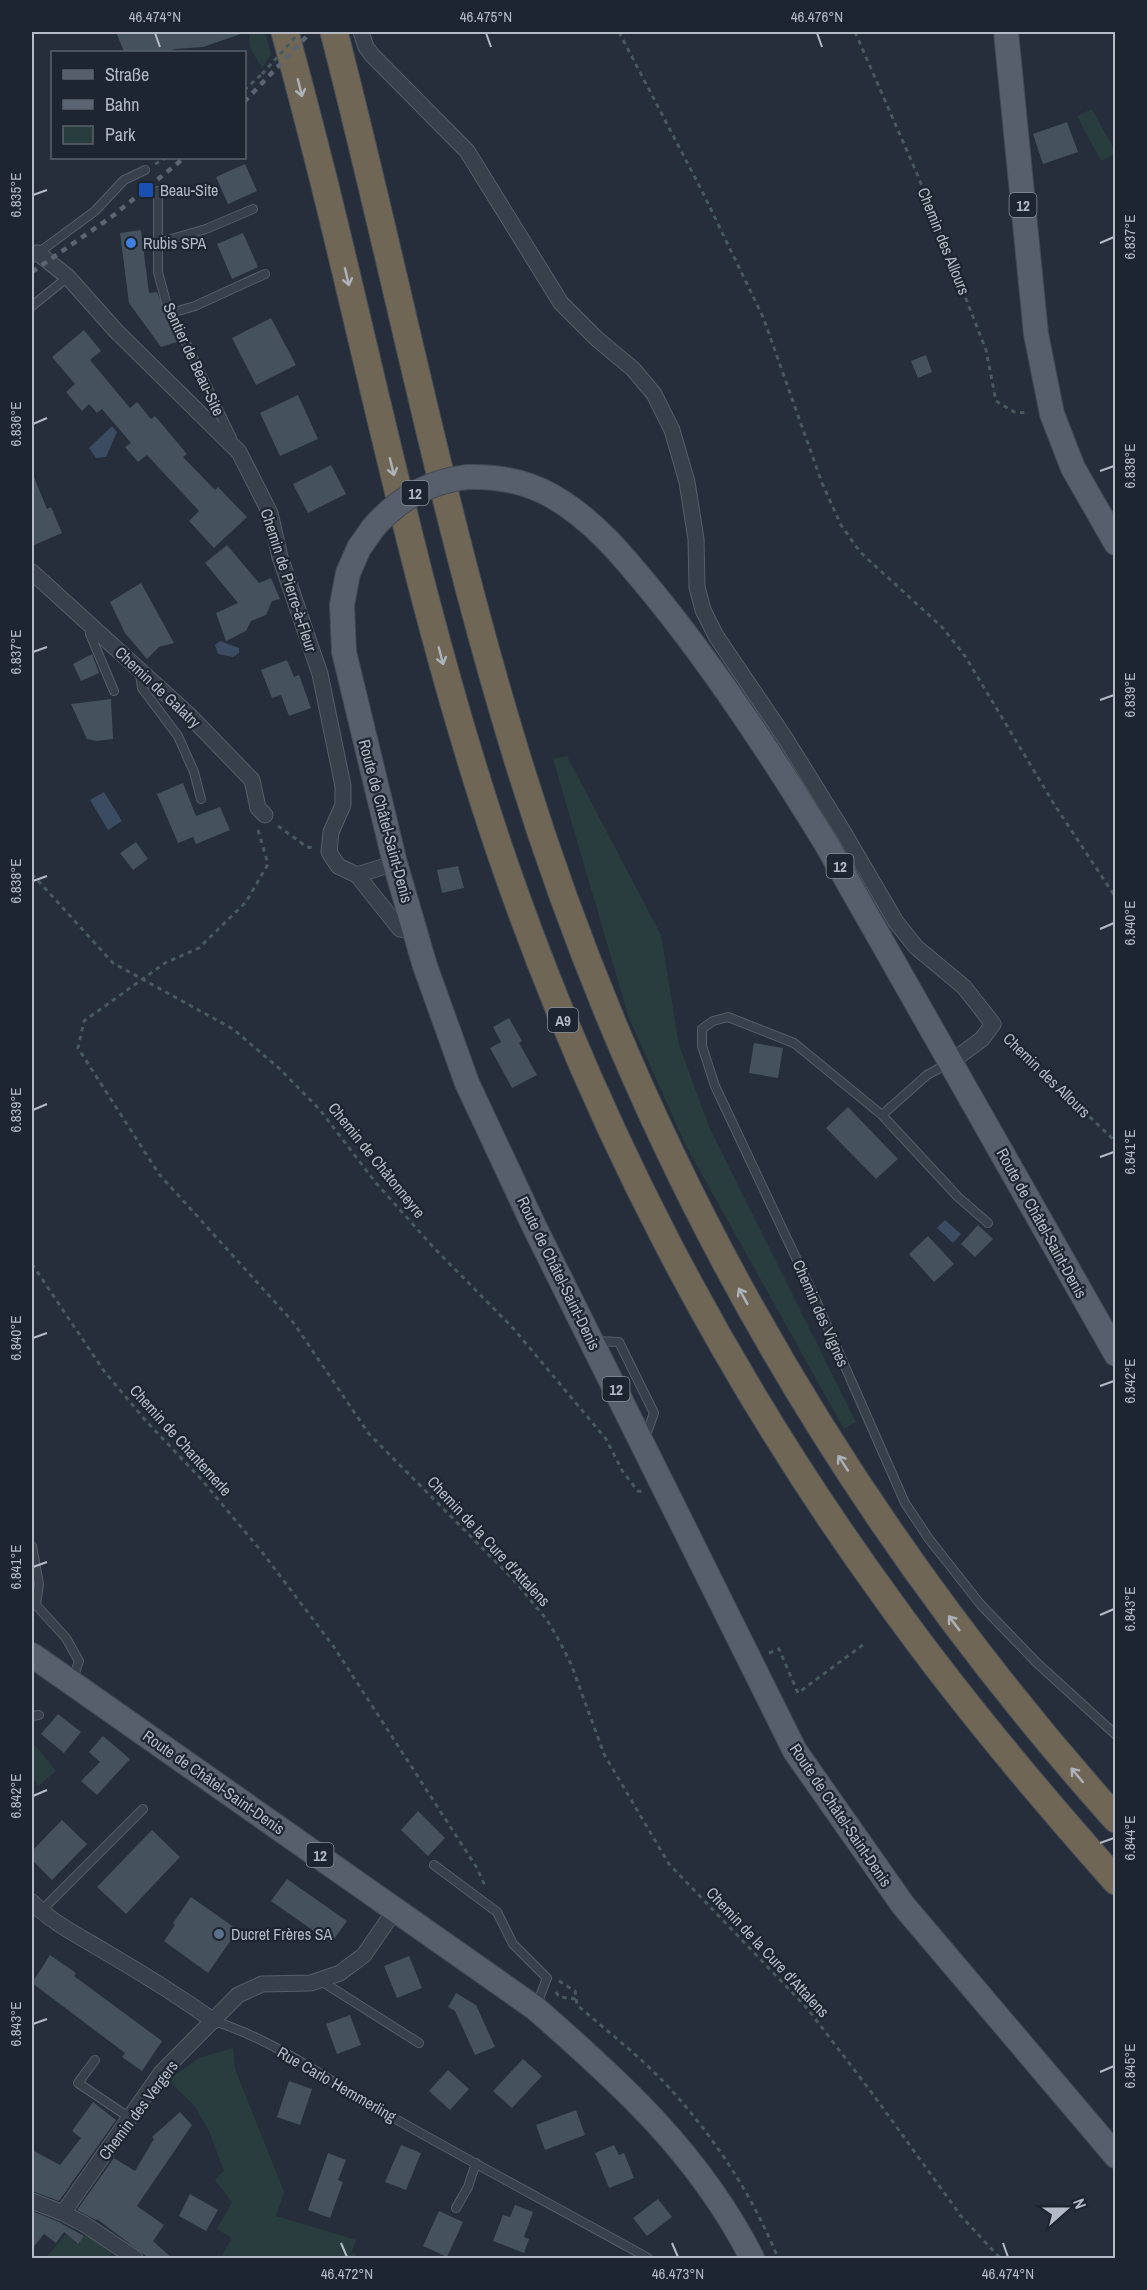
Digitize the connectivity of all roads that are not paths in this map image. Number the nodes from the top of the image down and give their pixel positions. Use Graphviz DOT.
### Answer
graph roads {
  1 [pos="285,32"];
  2 [pos="334,32"];
  3 [pos="361,32"];
  4 [pos="1006,32"];
  5 [pos="145,170"];
  6 [pos="158,191"];
  7 [pos="253,209"];
  8 [pos="158,243"];
  9 [pos="35,254"];
  10 [pos="265,274"];
  11 [pos="68,277"];
  12 [pos="32,306"];
  13 [pos="171,313"];
  14 [pos="239,452"];
  15 [pos="1116,543"];
  16 [pos="32,572"];
  17 [pos="89,622"];
  18 [pos="140,670"];
  19 [pos="114,691"];
  20 [pos="201,799"];
  21 [pos="265,815"];
  22 [pos="395,863"];
  23 [pos="357,875"];
  24 [pos="415,932"];
  25 [pos="951,1062"];
  26 [pos="882,1115"];
  27 [pos="988,1223"];
  28 [pos="1116,1354"];
  29 [pos="32,1545"];
  30 [pos="34,1604"];
  31 [pos="32,1655"];
  32 [pos="72,1683"];
  33 [pos="1116,1735"];
  34 [pos="143,1809"];
  35 [pos="1116,1819"];
  36 [pos="434,1865"];
  37 [pos="1116,1881"];
  38 [pos="36,1907"];
  39 [pos="396,1910"];
  40 [pos="321,1981"];
  41 [pos="535,2008"];
  42 [pos="214,2021"];
  43 [pos="418,2043"];
  44 [pos="95,2060"];
  45 [pos="130,2118"];
  46 [pos="1116,2156"];
  47 [pos="476,2163"];
  48 [pos="32,2201"];
  49 [pos="456,2208"];
  50 [pos="63,2213"];
  51 [pos="135,2259"];
  52 [pos="648,2259"];
  53 [pos="752,2259"];
  1 -- 37 [label="highway, A9, one-way"];
  35 -- 2 [label="highway, one-way"];
  3 -- 25 [label="street, Chemin des Allours"];
  4 -- 15 [label="main road, 12"];
  5 -- 9 [label="lane"];
  6 -- 8 [label="lane, Sentier de Beau-Site"];
  7 -- 8 [label="lane"];
  8 -- 13 [label="lane, Sentier de Beau-Site"];
  9 -- 11 [label="street, Chemin de Pierre-à-Fleur"];
  10 -- 13 [label="lane"];
  11 -- 12 [label="lane"];
  11 -- 14 [label="street, Chemin de Pierre-à-Fleur"];
  13 -- 14 [label="lane, Sentier de Beau-Site"];
  14 -- 23 [label="street, Chemin de Pierre-à-Fleur"];
  16 -- 17 [label="street, Chemin de Galatry"];
  17 -- 18 [label="street, Chemin de Galatry"];
  17 -- 19 [label="lane"];
  18 -- 20 [label="lane"];
  18 -- 21 [label="street, Chemin de Galatry"];
  22 -- 23 [label="street"];
  22 -- 24 [label="main road, Route de Châtel-Saint-Denis / 12"];
  22 -- 25 [label="main road, Route de Châtel-Saint-Denis / 12, bridge"];
  23 -- 24 [label="street, Chemin de Pierre-à-Fleur"];
  24 -- 46 [label="main road, Route de Châtel-Saint-Denis / 12"];
  25 -- 26 [label="lane"];
  25 -- 28 [label="main road, Route de Châtel-Saint-Denis / 12"];
  26 -- 27 [label="lane, Chemin des Vignes"];
  26 -- 33 [label="lane, Chemin des Vignes"];
  29 -- 30 [label="lane"];
  30 -- 32 [label="lane"];
  31 -- 32 [label="main road, Route de Châtel-Saint-Denis / 12"];
  32 -- 39 [label="main road, Route de Châtel-Saint-Denis / 12"];
  34 -- 38 [label="lane"];
  36 -- 41 [label="lane"];
  38 -- 42 [label="street, Rue Carlo Hemmerling"];
  39 -- 40 [label="street, Chemin des Vergers"];
  39 -- 41 [label="main road, Route de Châtel-Saint-Denis / 12"];
  40 -- 42 [label="street, Chemin des Vergers"];
  40 -- 43 [label="lane"];
  41 -- 53 [label="main road, Route de Châtel-Saint-Denis / 12"];
  42 -- 45 [label="street, Chemin des Vergers"];
  42 -- 47 [label="lane, Rue Carlo Hemmerling"];
  44 -- 45 [label="lane"];
  45 -- 50 [label="street, Chemin des Vergers"];
  47 -- 49 [label="lane"];
  47 -- 52 [label="lane, Rue Carlo Hemmerling"];
  48 -- 50 [label="street"];
  50 -- 51 [label="street"];
}
